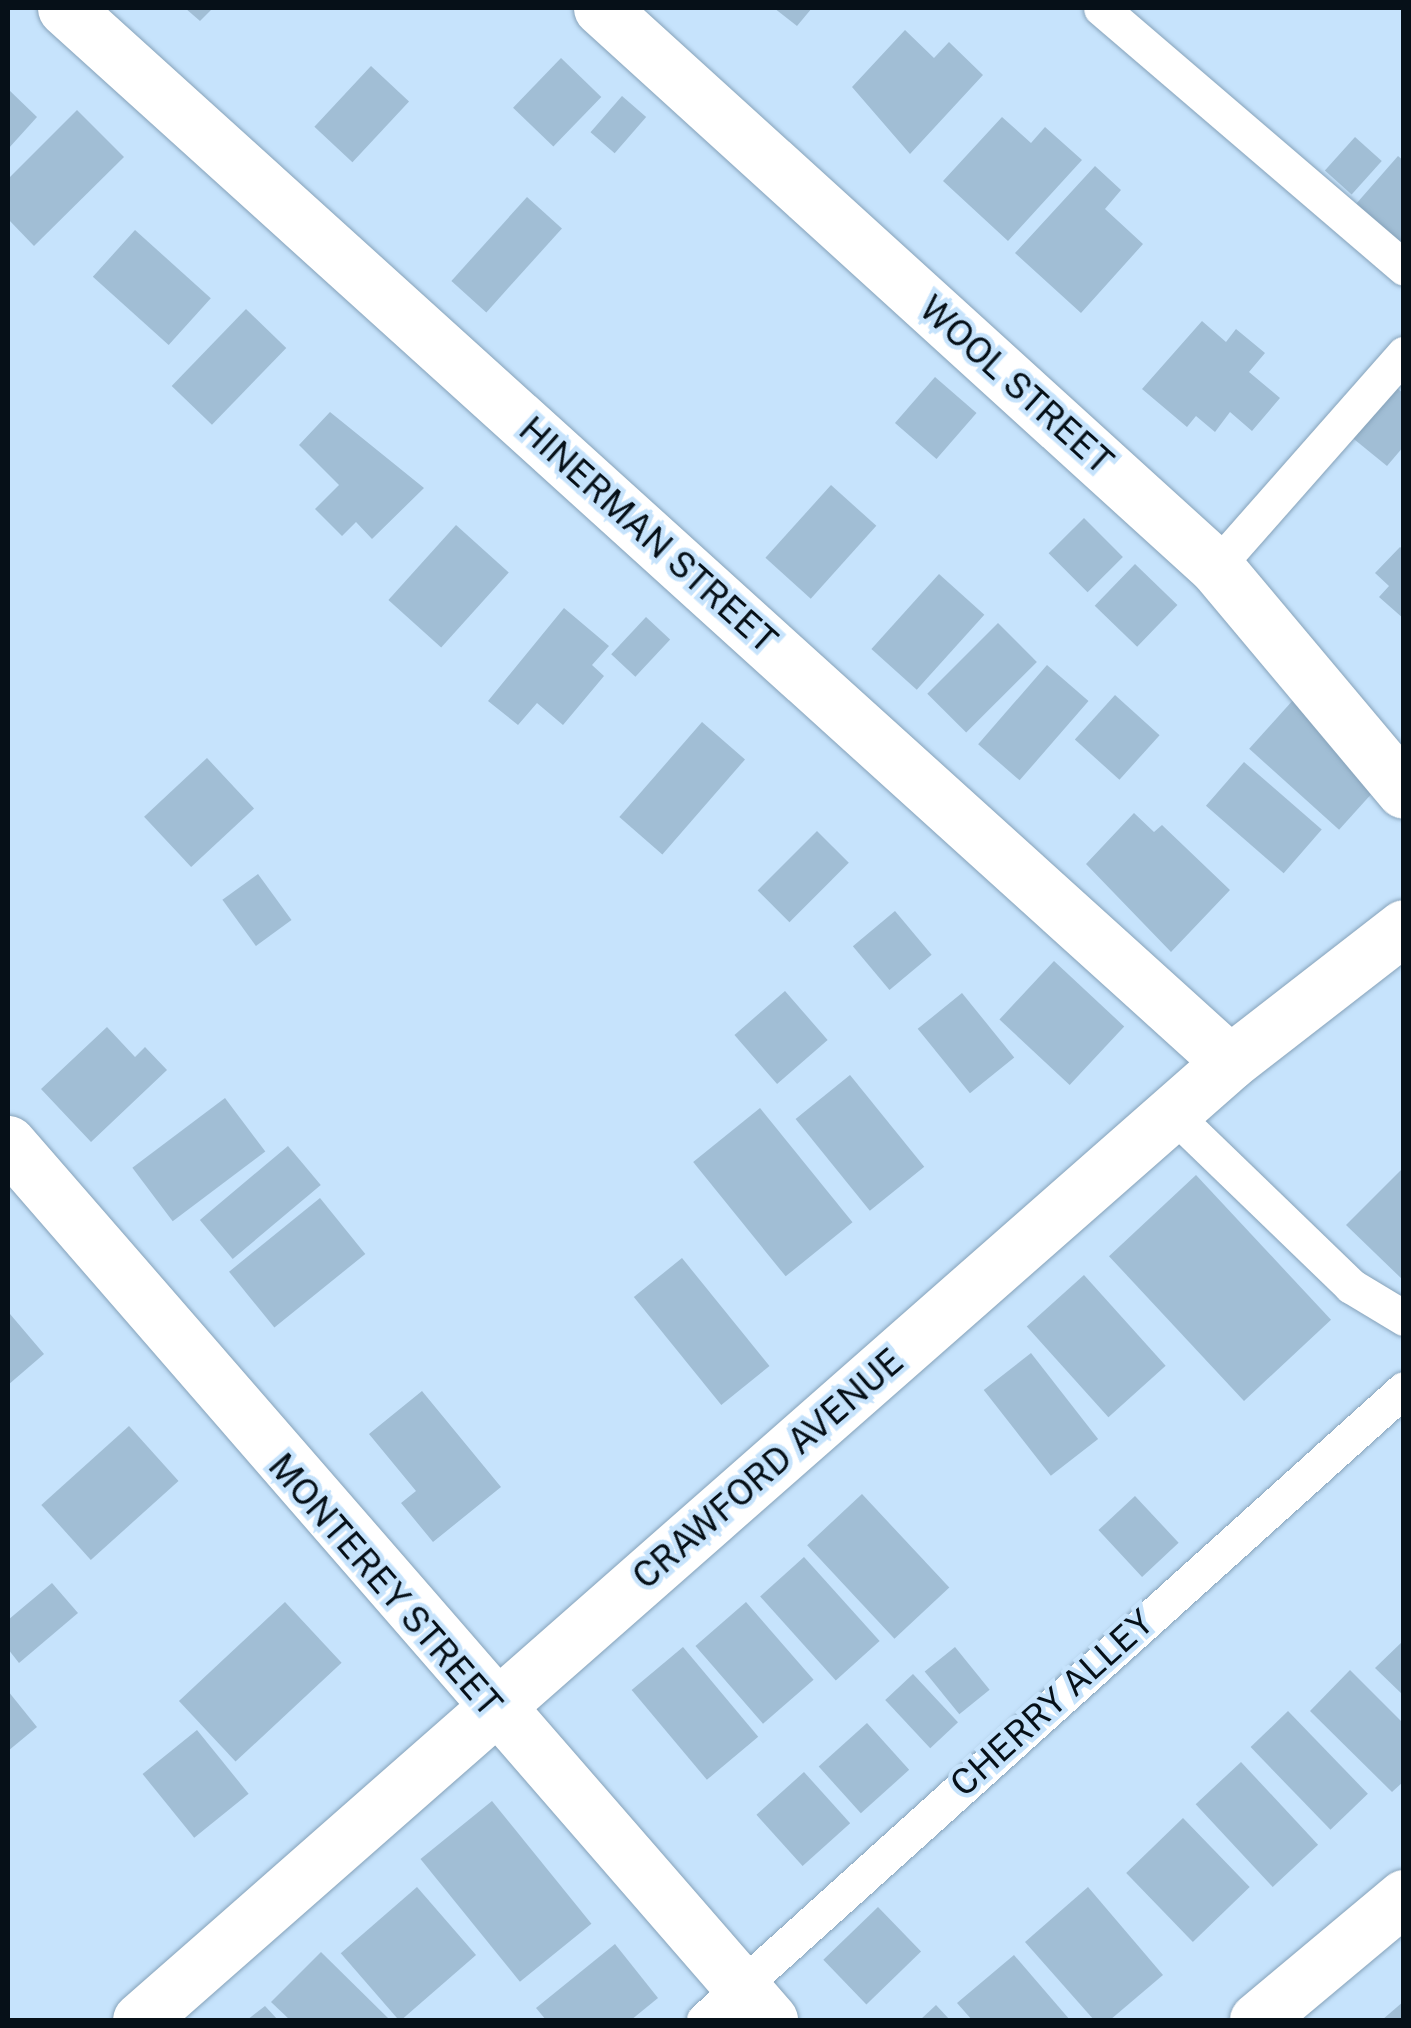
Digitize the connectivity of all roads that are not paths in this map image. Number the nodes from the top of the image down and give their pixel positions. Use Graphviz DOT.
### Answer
graph roads {
  1 [pos="66,8"];
  2 [pos="601,8"];
  3 [pos="1101,8"];
  4 [pos="1404,268"];
  5 [pos="1404,354"];
  6 [pos="1216,567"];
  7 [pos="1404,791"];
  8 [pos="1404,927"];
  9 [pos="1230,1062"];
  10 [pos="1172,1112"];
  11 [pos="8,1143"];
  12 [pos="1404,1318"];
  13 [pos="1404,1389"];
  14 [pos="493,1710"];
  15 [pos="1404,1896"];
  16 [pos="739,2009"];
  17 [pos="140,2020"];
  18 [pos="1257,2020"];
  1 -- 9 [label="street, HINERMAN STREET"];
  2 -- 6 [label="street, WOOL STREET"];
  3 -- 4 [label="lane"];
  5 -- 6 [label="lane"];
  6 -- 7 [label="street, WOOL STREET"];
  8 -- 9 [label="street, CRAWFORD AVENUE"];
  9 -- 10 [label="street, CRAWFORD AVENUE"];
  10 -- 12 [label="lane"];
  10 -- 14 [label="street, CRAWFORD AVENUE"];
  11 -- 14 [label="street, MONTEREY STREET"];
  13 -- 16 [label="lane, CHERRY ALLEY"];
  14 -- 16 [label="street, MONTEREY STREET"];
  14 -- 17 [label="street, CRAWFORD AVENUE"];
  15 -- 18 [label="street"];
}
